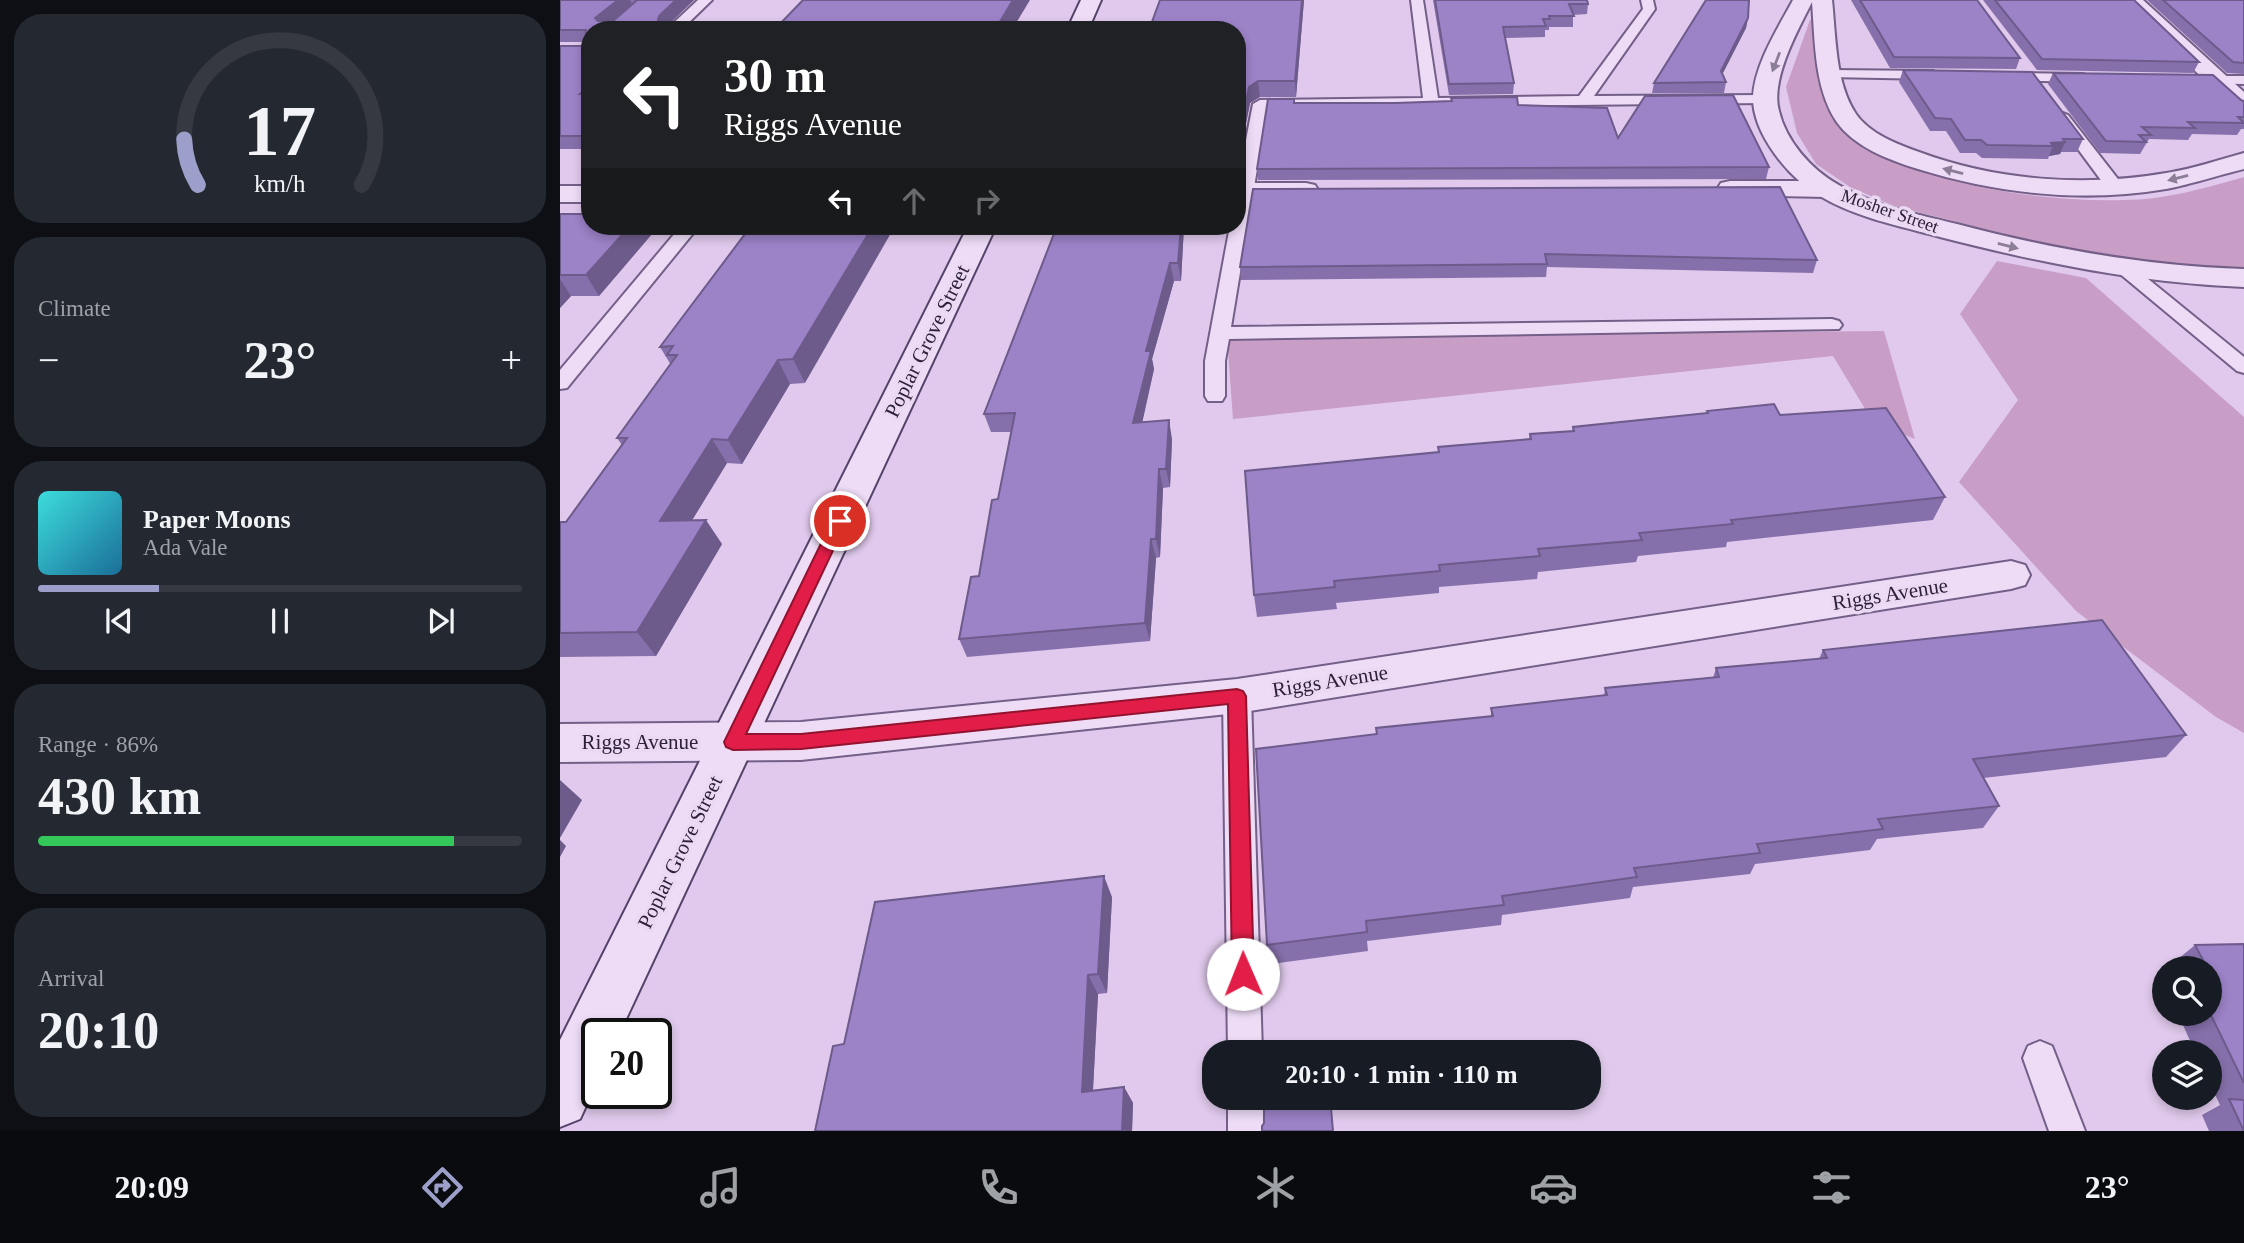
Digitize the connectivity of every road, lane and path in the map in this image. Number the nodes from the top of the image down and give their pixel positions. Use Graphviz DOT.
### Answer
graph roads {
  1 [pos="706,0"];
  2 [pos="1091,0"];
  3 [pos="1417,0"];
  4 [pos="1647,0"];
  5 [pos="1803,0"];
  6 [pos="1822,0"];
  7 [pos="2131,0"];
  8 [pos="683,21"];
  9 [pos="1081,21"];
  10 [pos="2016,58"];
  11 [pos="1832,74"];
  12 [pos="1947,76"];
  13 [pos="1989,76"];
  14 [pos="2031,77"];
  15 [pos="2098,78"];
  16 [pos="2178,79"];
  17 [pos="2217,80"];
  18 [pos="2244,80"];
  19 [pos="1765,99"];
  20 [pos="1583,101"];
  21 [pos="1431,102"];
  22 [pos="2244,105"];
  23 [pos="2244,161"];
  24 [pos="1246,168"];
  25 [pos="2115,187"];
  26 [pos="1826,189"];
  27 [pos="1702,190"];
  28 [pos="1246,191"];
  29 [pos="1328,191"];
  30 [pos="560,194"];
  31 [pos="581,194"];
  32 [pos="682,235"];
  33 [pos="978,235"];
  34 [pos="1234,235"];
  35 [pos="2125,269"];
  36 [pos="2244,278"];
  37 [pos="1832,325"];
  38 [pos="1220,333"];
  39 [pos="569,362"];
  40 [pos="2244,367"];
  41 [pos="560,383"];
  42 [pos="1215,396"];
  43 [pos="2011,575"];
  44 [pos="1237,696"];
  45 [pos="733,742"];
  46 [pos="560,743"];
  47 [pos="1245,1040"];
  48 [pos="2040,1058"];
  49 [pos="560,1099"];
  50 [pos="1245,1110"];
  51 [pos="1246,1131"];
  52 [pos="2067,1131"];
  1 -- 8 [label="lane"];
  2 -- 9 [label="street"];
  3 -- 21 [label="lane"];
  4 -- 20 [label="lane"];
  5 -- 19 [label="street, one-way"];
  6 -- 11 [label="street"];
  7 -- 17 [label="street"];
  10 -- 14 [label="lane"];
  11 -- 12 [label="lane"];
  25 -- 11 [label="street, one-way"];
  13 -- 14 [label="lane"];
  14 -- 15 [label="lane"];
  14 -- 25 [label="lane"];
  16 -- 17 [label="lane"];
  17 -- 18 [label="lane"];
  17 -- 22 [label="street"];
  19 -- 20 [label="lane"];
  19 -- 26 [label="street"];
  20 -- 21 [label="lane"];
  21 -- 24 [label="lane"];
  23 -- 25 [label="street, one-way"];
  26 -- 27 [label="street, Mosher Street"];
  26 -- 35 [label="street, Mosher Street, one-way"];
  28 -- 29 [label="street"];
  30 -- 31 [label="street"];
  32 -- 39 [label="lane"];
  33 -- 45 [label="street, Poplar Grove Street"];
  34 -- 38 [label="lane"];
  35 -- 36 [label="street, Mosher Street"];
  35 -- 40 [label="lane"];
  37 -- 38 [label="lane"];
  38 -- 42 [label="lane"];
  39 -- 41 [label="lane"];
  43 -- 44 [label="street, Riggs Avenue"];
  44 -- 45 [label="street, Riggs Avenue"];
  44 -- 47 [label="lane"];
  45 -- 46 [label="street, Riggs Avenue"];
  45 -- 49 [label="street, Poplar Grove Street"];
  48 -- 52 [label="lane"];
  50 -- 51 [label="lane"];
}
